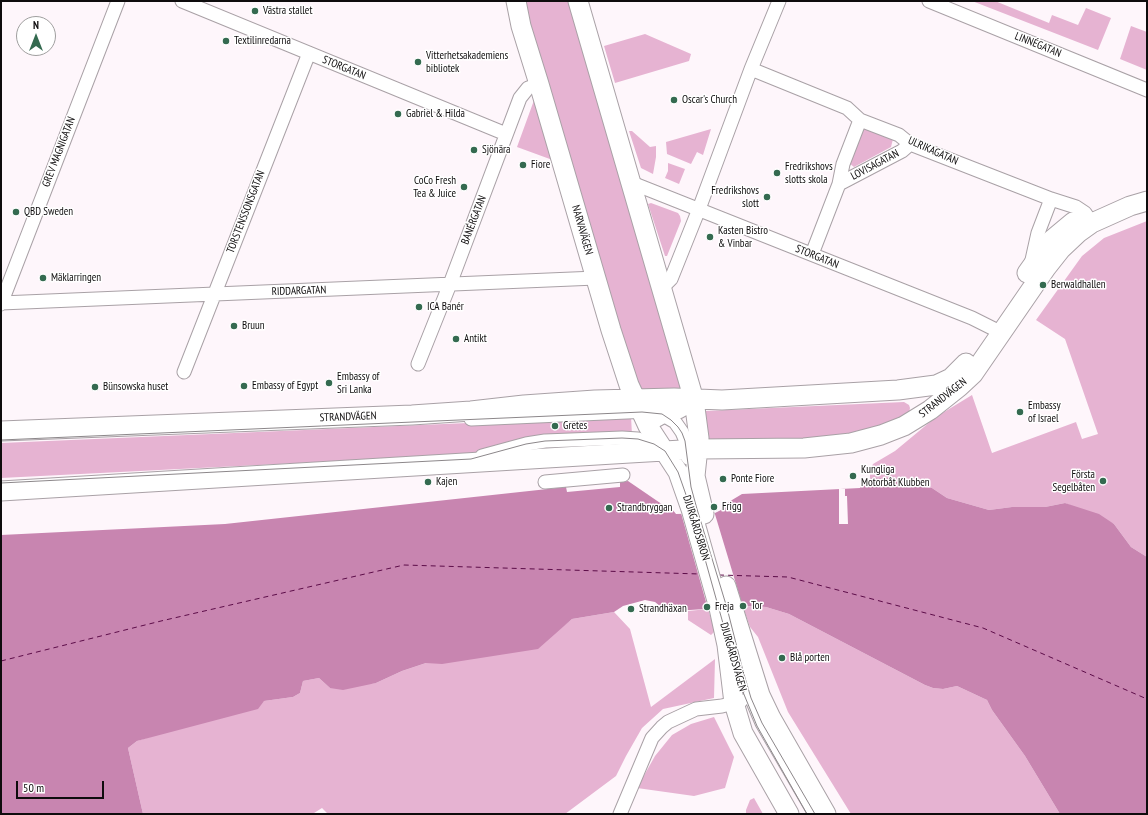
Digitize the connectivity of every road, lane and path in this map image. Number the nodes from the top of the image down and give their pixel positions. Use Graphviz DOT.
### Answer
graph roads {
  1 [pos="118,1"];
  2 [pos="182,1"];
  3 [pos="516,1"];
  4 [pos="578,1"];
  5 [pos="779,1"];
  6 [pos="929,1"];
  7 [pos="308,53"];
  8 [pos="751,69"];
  9 [pos="539,84"];
  10 [pos="1147,90"];
  11 [pos="860,120"];
  12 [pos="506,134"];
  13 [pos="910,144"];
  14 [pos="632,183"];
  15 [pos="839,184"];
  16 [pos="1147,190"];
  17 [pos="1051,199"];
  18 [pos="1147,201"];
  19 [pos="699,210"];
  20 [pos="1089,218"];
  21 [pos="812,254"];
  22 [pos="1031,267"];
  23 [pos="596,278"];
  24 [pos="450,284"];
  25 [pos="662,288"];
  26 [pos="214,294"];
  27 [pos="1,303"];
  28 [pos="996,330"];
  29 [pos="418,364"];
  30 [pos="184,372"];
  31 [pos="898,390"];
  32 [pos="659,410"];
  33 [pos="914,420"];
  34 [pos="1,431"];
  35 [pos="1,440"];
  36 [pos="693,450"];
  37 [pos="665,451"];
  38 [pos="623,475"];
  39 [pos="545,482"];
  40 [pos="1,483"];
  41 [pos="1,491"];
  42 [pos="697,509"];
  43 [pos="726,608"];
  44 [pos="748,699"];
  45 [pos="620,814"];
  46 [pos="789,814"];
  47 [pos="807,814"];
  48 [pos="815,814"];
  49 [pos="826,814"];
  1 -- 27 [label="street, GREV MAGNIGATAN"];
  2 -- 7 [label="street, STORGATAN"];
  3 -- 9 [label="street, NARVAVÄGEN"];
  4 -- 14 [label="street, NARVAVÄGEN"];
  5 -- 8 [label="street"];
  6 -- 10 [label="street, LINNÉGATAN"];
  7 -- 12 [label="street, STORGATAN"];
  7 -- 26 [label="street, TORSTENSSONSGATAN"];
  8 -- 11 [label="street, ULRIKAGATAN"];
  8 -- 19 [label="street"];
  9 -- 12 [label="street, BANÉRGATAN"];
  9 -- 23 [label="street, NARVAVÄGEN"];
  11 -- 13 [label="street, ULRIKAGATAN"];
  11 -- 15 [label="street, LOVISAGATAN"];
  12 -- 24 [label="street, BANÉRGATAN"];
  13 -- 15 [label="street, LOVISAGATAN"];
  13 -- 17 [label="street, ULRIKAGATAN"];
  14 -- 19 [label="street, STORGATAN"];
  14 -- 25 [label="street, NARVAVÄGEN"];
  15 -- 21 [label="street, LOVISAGATAN"];
  16 -- 20 [label="street, STRANDVÄGEN"];
  17 -- 20 [label="street, ULRIKAGATAN"];
  17 -- 22 [label="street, STRANDVÄGEN"];
  18 -- 20 [label="street, STRANDVÄGEN"];
  19 -- 21 [label="street, STORGATAN"];
  19 -- 25 [label="street"];
  20 -- 22 [label="street, STRANDVÄGEN"];
  20 -- 28 [label="street, STRANDVÄGEN"];
  21 -- 28 [label="street, STORGATAN"];
  22 -- 28 [label="street, STRANDVÄGEN"];
  23 -- 24 [label="street, RIDDARGATAN"];
  23 -- 32 [label="street, NARVAVÄGEN"];
  24 -- 26 [label="street, RIDDARGATAN"];
  24 -- 29 [label="street, BANÉRGATAN"];
  25 -- 32 [label="street, NARVAVÄGEN"];
  26 -- 27 [label="street, RIDDARGATAN"];
  26 -- 30 [label="street, TORSTENSSONSGATAN"];
  28 -- 31 [label="street, STRANDVÄGEN"];
  28 -- 33 [label="street, STRANDVÄGEN"];
  31 -- 32 [label="street, STRANDVÄGEN"];
  31 -- 33 [label="street"];
  32 -- 34 [label="street, STRANDVÄGEN"];
  32 -- 35 [label="street, STRANDVÄGEN"];
  32 -- 36 [label="street"];
  32 -- 36 [label="street, NARVAVÄGEN"];
  32 -- 37 [label="street, NARVAVÄGEN"];
  33 -- 36 [label="street, STRANDVÄGEN"];
  36 -- 37 [label="street, STRANDVÄGEN"];
  36 -- 42 [label="street, DJURGÅRDSBRON"];
  37 -- 40 [label="street, STRANDVÄGEN"];
  37 -- 41 [label="street, STRANDVÄGEN"];
  37 -- 42 [label="street, DJURGÅRDSBRON"];
  38 -- 39 [label="street"];
  42 -- 43 [label="street, DJURGÅRDSBRON"];
  43 -- 44 [label="street, DJURGÅRDSVÄGEN"];
  43 -- 44 [label="street, DJURGÅRDSVÄGEN"];
  44 -- 45 [label="street"];
  44 -- 46 [label="street, DJURGÅRDSVÄGEN"];
  44 -- 47 [label="street, DJURGÅRDSVÄGEN"];
  44 -- 48 [label="street, DJURGÅRDSVÄGEN"];
  44 -- 49 [label="street, DJURGÅRDSVÄGEN"];
}
